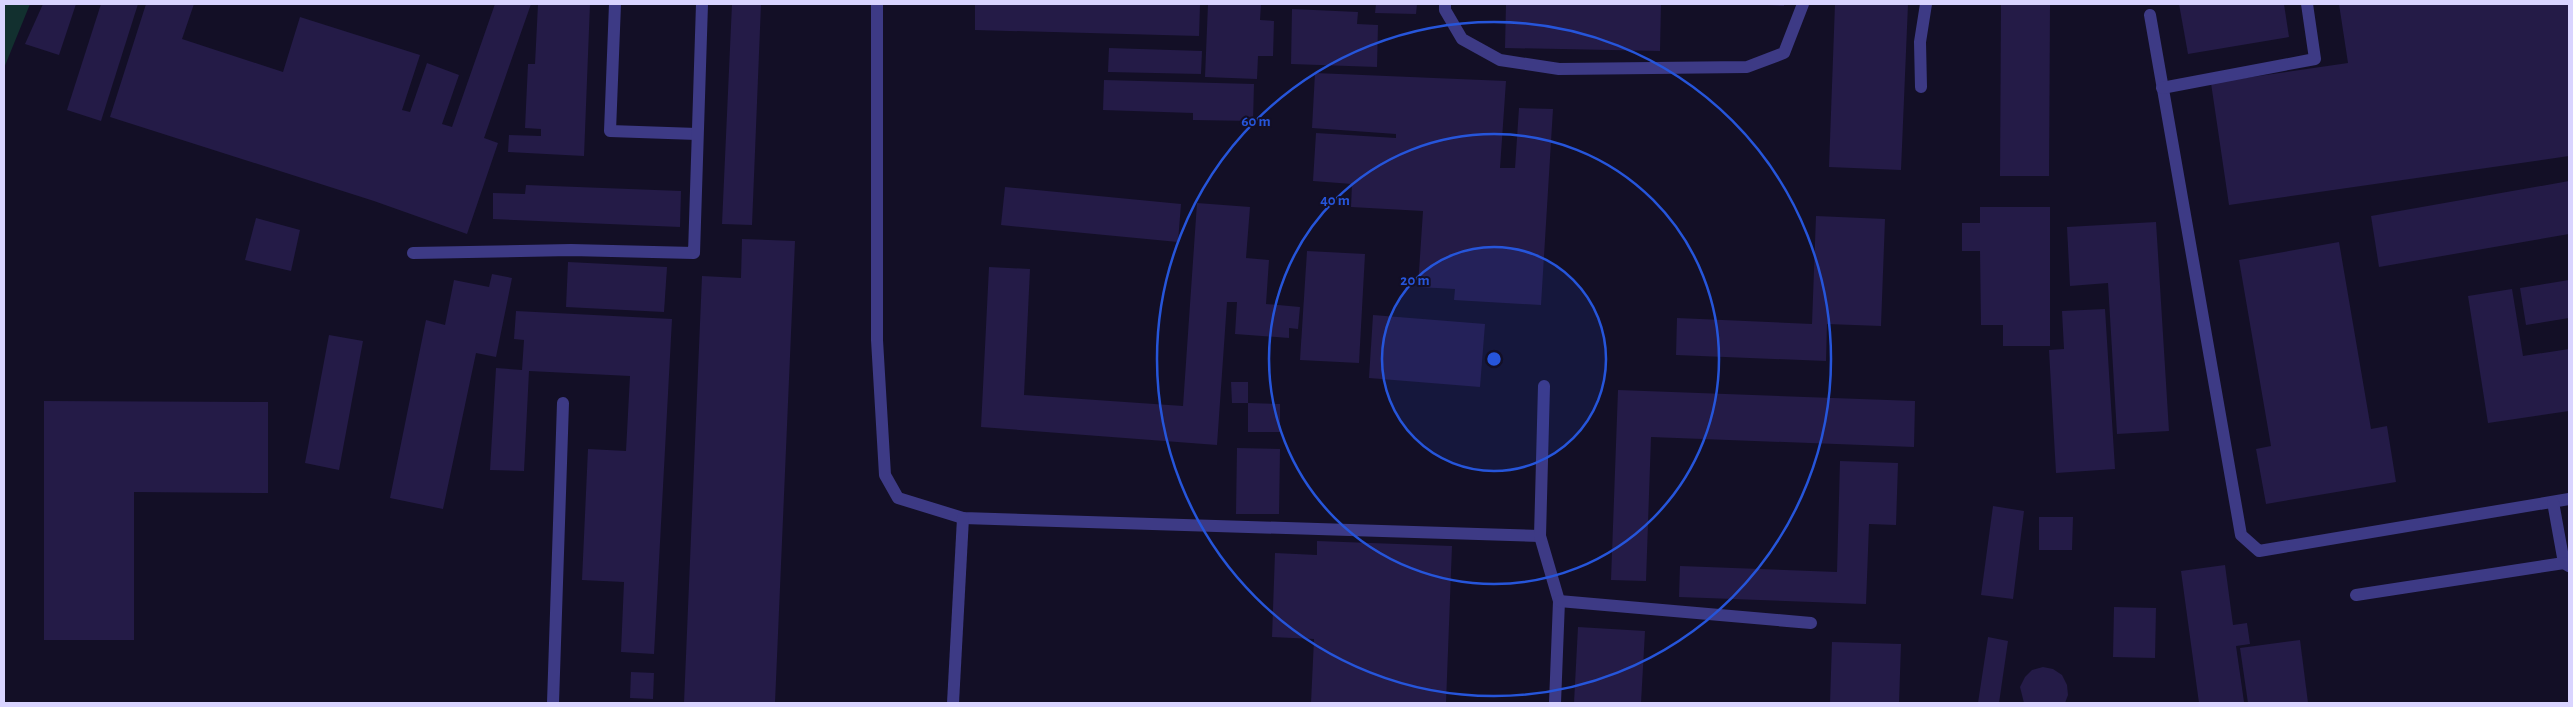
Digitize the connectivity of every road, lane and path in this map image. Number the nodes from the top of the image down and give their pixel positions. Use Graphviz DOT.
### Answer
graph roads {
  1 [pos="615,4"];
  2 [pos="702,4"];
  3 [pos="877,4"];
  4 [pos="1445,4"];
  5 [pos="1803,4"];
  6 [pos="1926,4"];
  7 [pos="2307,4"];
  8 [pos="2150,15"];
  9 [pos="1921,87"];
  10 [pos="2162,88"];
  11 [pos="698,134"];
  12 [pos="413,253"];
  13 [pos="1544,386"];
  14 [pos="563,403"];
  15 [pos="2569,499"];
  16 [pos="2553,502"];
  17 [pos="963,518"];
  18 [pos="1540,536"];
  19 [pos="2567,564"];
  20 [pos="2356,594"];
  21 [pos="1559,601"];
  22 [pos="1811,623"];
  23 [pos="553,703"];
  24 [pos="952,703"];
  25 [pos="1555,703"];
  1 -- 11 [label="street"];
  2 -- 11 [label="street"];
  3 -- 17 [label="street"];
  4 -- 5 [label="street"];
  6 -- 9 [label="street"];
  7 -- 10 [label="street"];
  8 -- 10 [label="street"];
  10 -- 16 [label="street"];
  11 -- 12 [label="street"];
  13 -- 18 [label="street"];
  14 -- 23 [label="street"];
  15 -- 16 [label="street"];
  16 -- 19 [label="street"];
  17 -- 18 [label="street"];
  17 -- 24 [label="street"];
  18 -- 21 [label="street"];
  19 -- 20 [label="street"];
  21 -- 22 [label="street"];
  21 -- 25 [label="street"];
}
